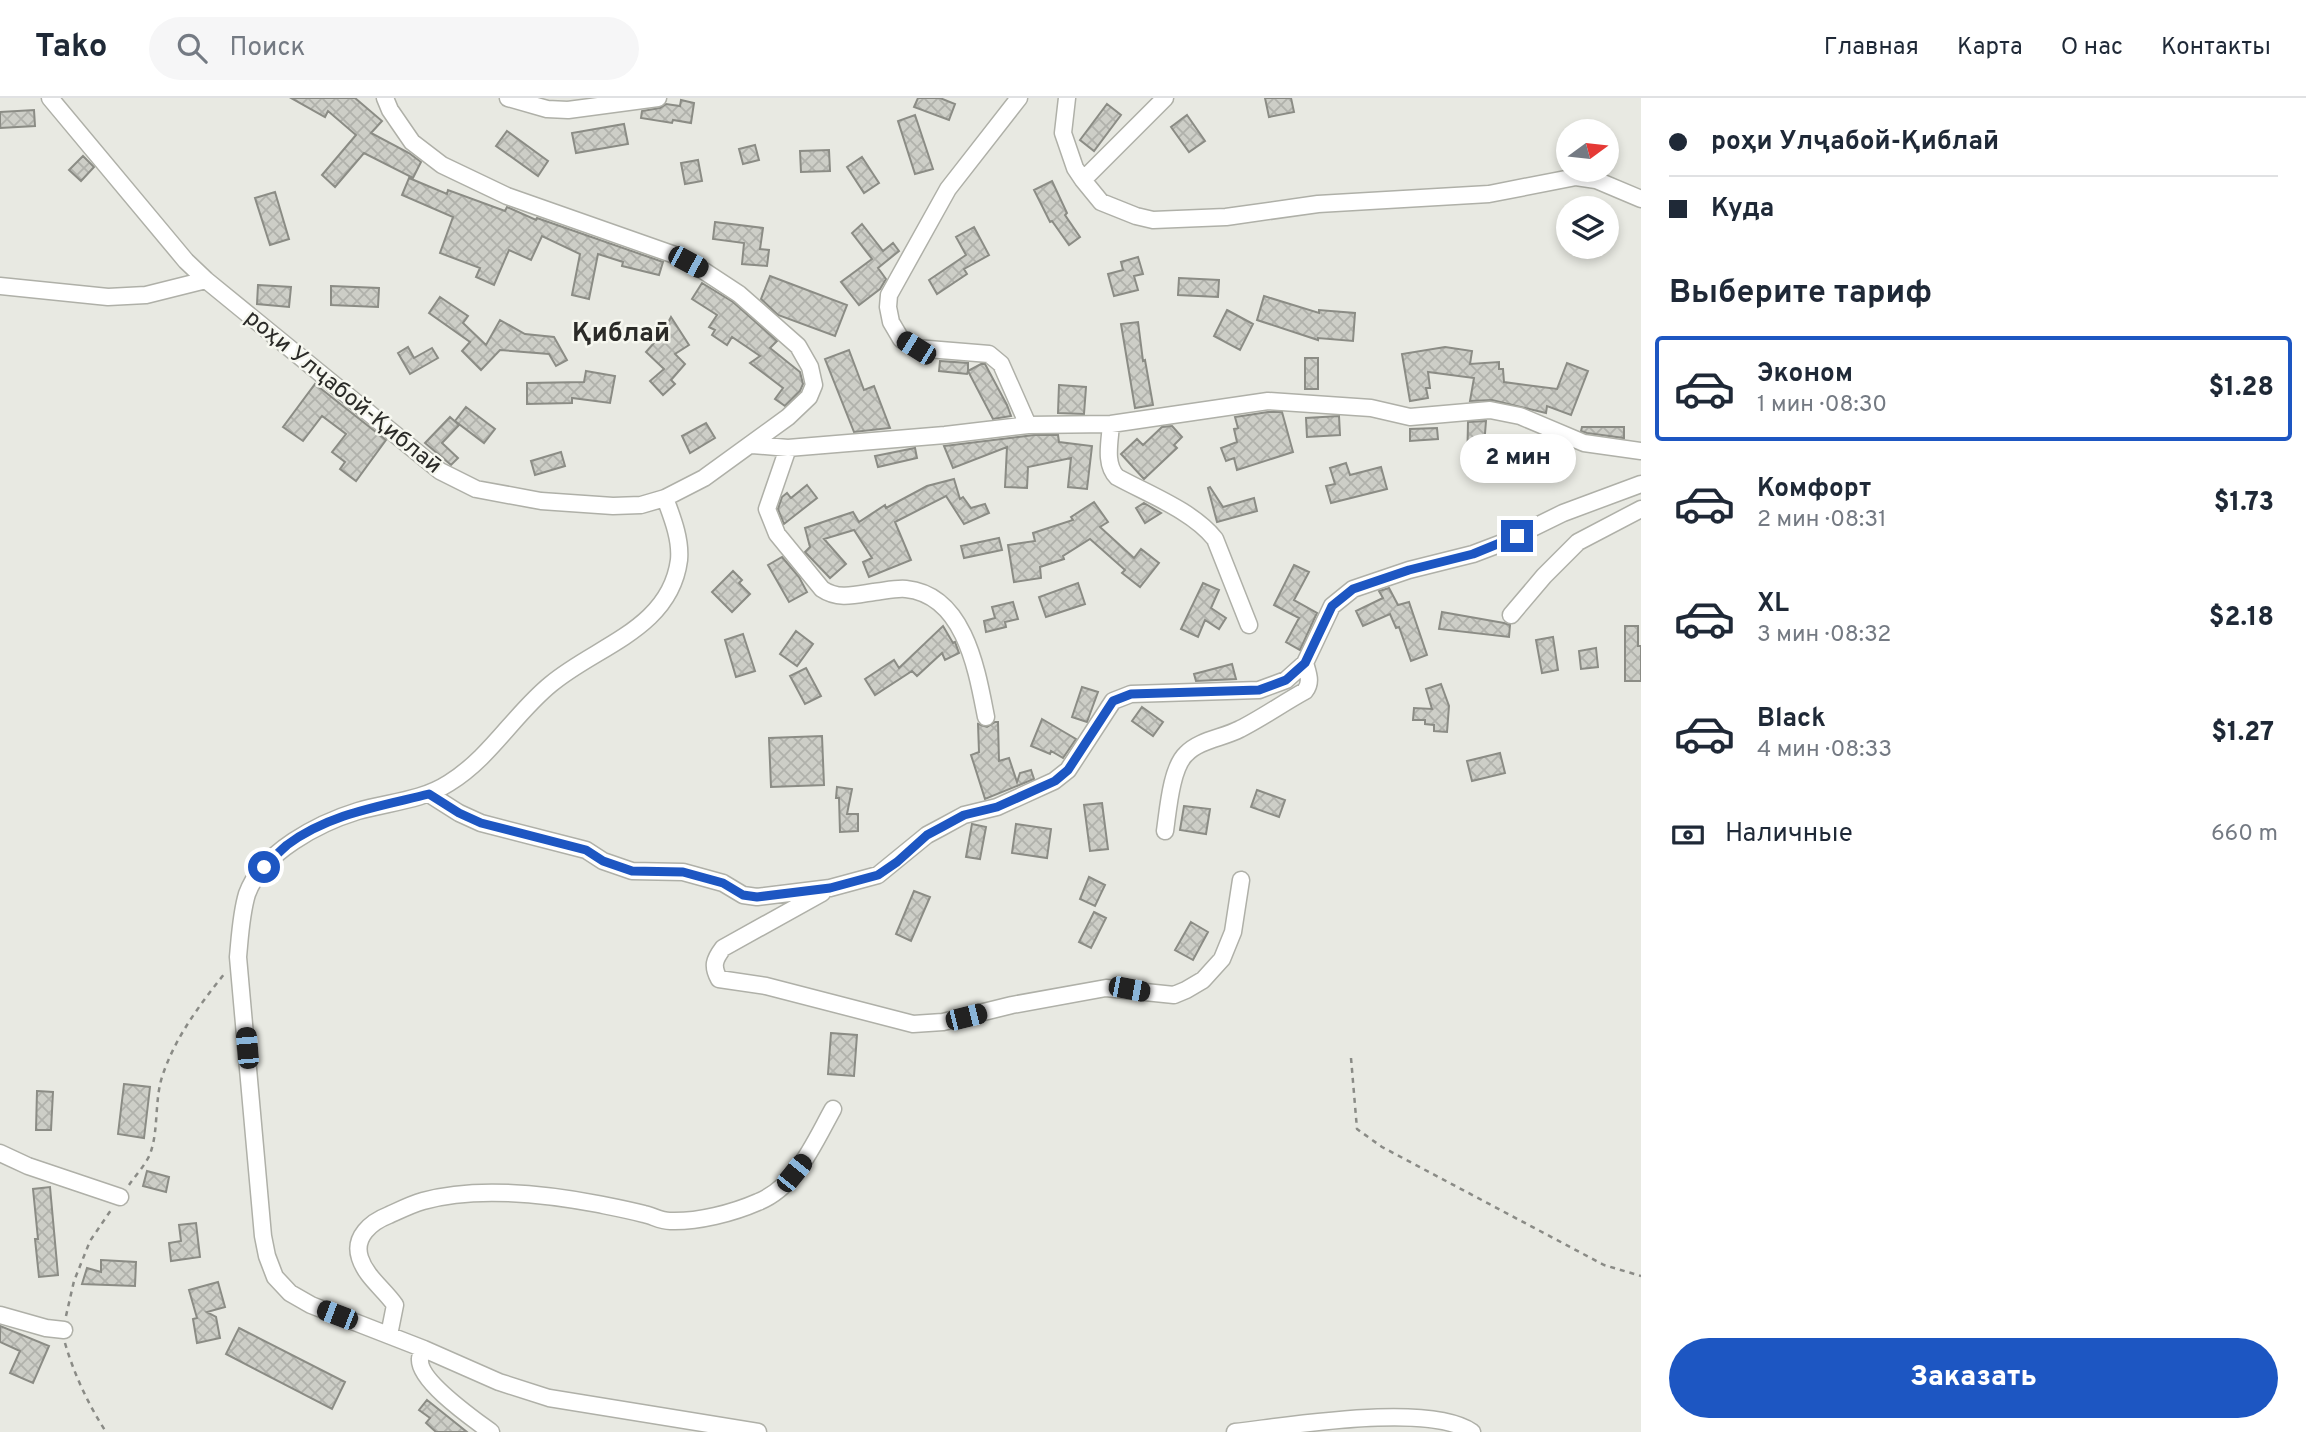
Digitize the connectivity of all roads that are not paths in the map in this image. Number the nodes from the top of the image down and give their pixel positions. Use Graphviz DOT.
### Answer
graph roads {
  1 [pos="50,98"];
  2 [pos="385,98"];
  3 [pos="508,98"];
  4 [pos="658,98"];
  5 [pos="1019,98"];
  6 [pos="1067,98"];
  7 [pos="1165,98"];
  8 [pos="1083,180"];
  9 [pos="1641,198"];
  10 [pos="206,280"];
  11 [pos="0,286"];
  12 [pos="1111,424"];
  13 [pos="1028,425"];
  14 [pos="752,445"];
  15 [pos="788,448"];
  16 [pos="1641,451"];
  17 [pos="1641,485"];
  18 [pos="665,498"];
  19 [pos="1641,509"];
  20 [pos="1511,615"];
  21 [pos="1249,625"];
  22 [pos="1305,663"];
  23 [pos="986,717"];
  24 [pos="429,794"];
  25 [pos="1165,831"];
  26 [pos="1241,880"];
  27 [pos="830,888"];
  28 [pos="832,1109"];
  29 [pos="0,1153"];
  30 [pos="120,1197"];
  31 [pos="0,1315"];
  32 [pos="64,1329"];
  33 [pos="389,1335"];
  34 [pos="424,1349"];
  35 [pos="491,1432"];
  36 [pos="758,1432"];
  37 [pos="1235,1432"];
  38 [pos="1472,1432"];
  1 -- 10 [label="street, роҳи Улҷабой-Қиблаӣ"];
  2 -- 14 [label="street, роҳи Улҷабой-Қиблаӣ"];
  3 -- 4 [label="street"];
  5 -- 13 [label="street"];
  6 -- 8 [label="street"];
  7 -- 8 [label="street"];
  8 -- 9 [label="street"];
  10 -- 11 [label="street"];
  10 -- 18 [label="street, роҳи Улҷабой-Қиблаӣ"];
  12 -- 13 [label="street"];
  12 -- 16 [label="street"];
  12 -- 21 [label="street"];
  13 -- 15 [label="street"];
  14 -- 15 [label="street"];
  14 -- 18 [label="street, роҳи Улҷабой-Қиблаӣ"];
  15 -- 23 [label="street"];
  17 -- 22 [label="street"];
  18 -- 24 [label="street"];
  19 -- 20 [label="street"];
  22 -- 25 [label="street"];
  22 -- 27 [label="street"];
  24 -- 27 [label="street"];
  24 -- 33 [label="street"];
  26 -- 27 [label="street"];
  28 -- 33 [label="street"];
  29 -- 30 [label="street"];
  31 -- 32 [label="street"];
  33 -- 34 [label="street"];
  34 -- 35 [label="street"];
  34 -- 36 [label="street"];
  37 -- 38 [label="street"];
}
